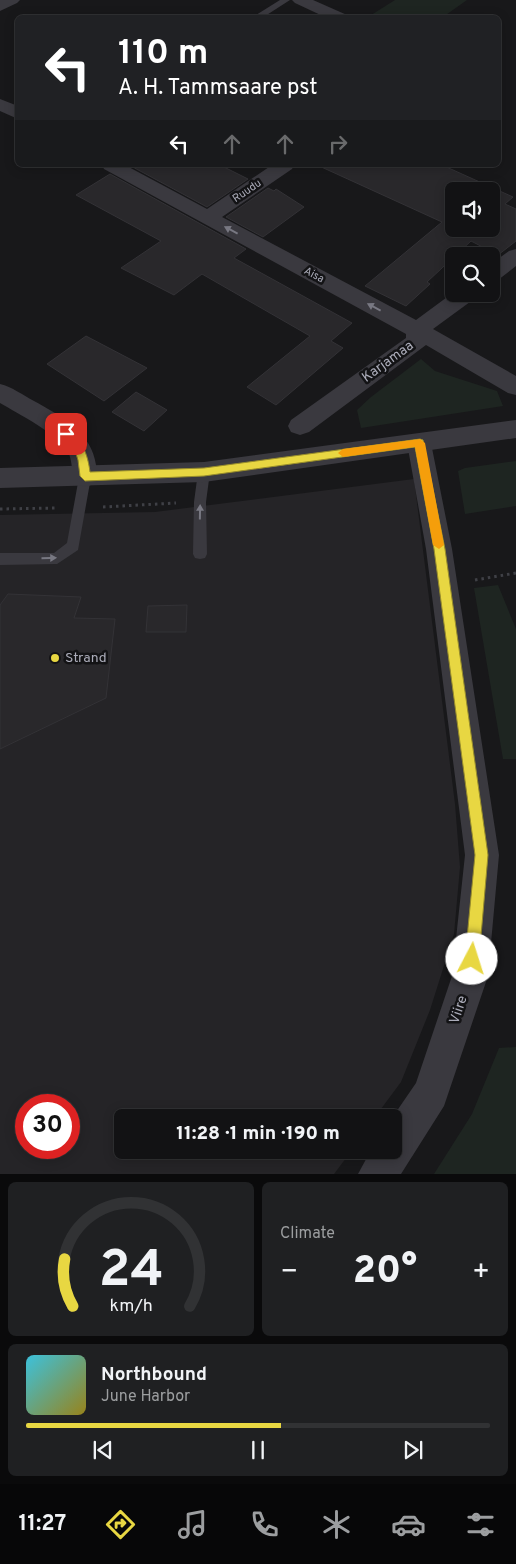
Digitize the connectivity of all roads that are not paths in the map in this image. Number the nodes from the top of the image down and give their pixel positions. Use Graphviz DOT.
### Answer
graph roads {
  1 [pos="12,0"];
  2 [pos="286,0"];
  3 [pos="300,0"];
  4 [pos="0,6"];
  5 [pos="260,15"];
  6 [pos="334,15"];
  7 [pos="0,104"];
  8 [pos="15,112"];
  9 [pos="115,167"];
  10 [pos="283,167"];
  11 [pos="208,217"];
  12 [pos="516,256"];
  13 [pos="500,268"];
  14 [pos="455,302"];
  15 [pos="417,330"];
  16 [pos="516,387"];
  17 [pos="0,392"];
  18 [pos="300,426"];
  19 [pos="516,429"];
  20 [pos="420,443"];
  21 [pos="204,472"];
  22 [pos="85,476"];
  23 [pos="0,478"];
  24 [pos="200,554"];
  25 [pos="0,559"];
  26 [pos="378,1174"];
  1 -- 4 [label="street"];
  2 -- 5 [label="lane"];
  3 -- 6 [label="street"];
  7 -- 8 [label="street"];
  9 -- 11 [label="street, Aisa"];
  10 -- 11 [label="street, Ruudu"];
  15 -- 11 [label="street, Aisa, one-way"];
  12 -- 13 [label="street"];
  14 -- 15 [label="street, Karjamaa"];
  15 -- 16 [label="street, Aisa"];
  15 -- 18 [label="street, Karjamaa"];
  17 -- 22 [label="street"];
  19 -- 20 [label="street"];
  20 -- 21 [label="street"];
  20 -- 26 [label="street, Viire"];
  21 -- 22 [label="street"];
  24 -- 21 [label="lane, one-way"];
  22 -- 23 [label="street"];
  25 -- 22 [label="lane, one-way"];
}
